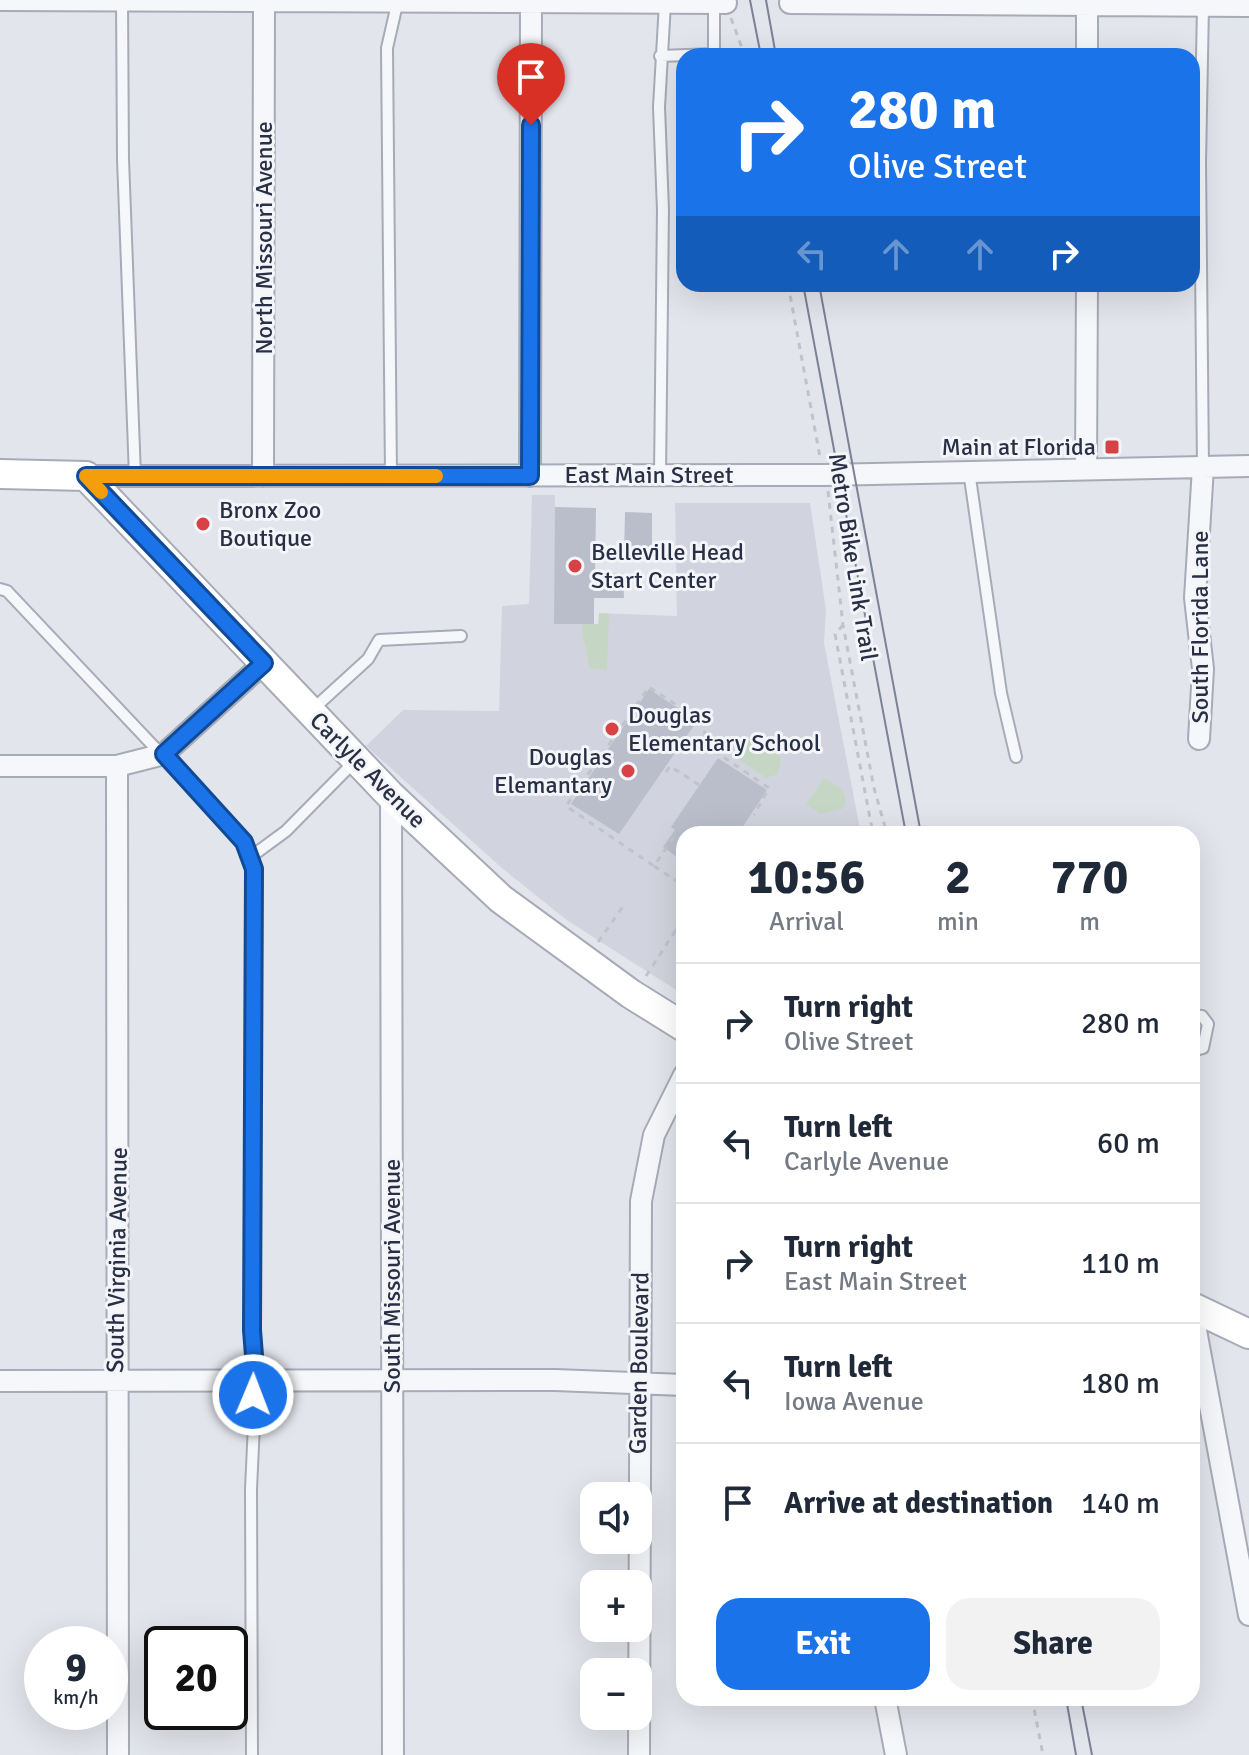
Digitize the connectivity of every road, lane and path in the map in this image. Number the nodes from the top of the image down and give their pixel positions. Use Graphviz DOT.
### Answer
graph roads {
  1 [pos="0,0"];
  2 [pos="122,1"];
  3 [pos="264,1"];
  4 [pos="531,1"];
  5 [pos="398,2"];
  6 [pos="1044,2"];
  7 [pos="1087,2"];
  8 [pos="665,3"];
  9 [pos="720,3"];
  10 [pos="790,3"];
  11 [pos="1203,3"];
  12 [pos="1249,6"];
  13 [pos="715,48"];
  14 [pos="741,48"];
  15 [pos="1087,48"];
  16 [pos="676,55"];
  17 [pos="660,56"];
  18 [pos="790,292"];
  19 [pos="1087,292"];
  20 [pos="1249,466"];
  21 [pos="1203,467"];
  22 [pos="1086,468"];
  23 [pos="969,471"];
  24 [pos="0,474"];
  25 [pos="660,475"];
  26 [pos="824,475"];
  27 [pos="86,476"];
  28 [pos="135,476"];
  29 [pos="263,476"];
  30 [pos="391,476"];
  31 [pos="530,476"];
  32 [pos="0,589"];
  33 [pos="843,625"];
  34 [pos="461,636"];
  35 [pos="264,663"];
  36 [pos="310,712"];
  37 [pos="1199,739"];
  38 [pos="164,754"];
  39 [pos="1016,757"];
  40 [pos="356,760"];
  41 [pos="0,766"];
  42 [pos="117,766"];
  43 [pos="666,772"];
  44 [pos="699,785"];
  45 [pos="391,796"];
  46 [pos="754,815"];
  47 [pos="871,826"];
  48 [pos="885,826"];
  49 [pos="674,837"];
  50 [pos="252,856"];
  51 [pos="654,866"];
  52 [pos="676,881"];
  53 [pos="624,905"];
  54 [pos="676,930"];
  55 [pos="674,933"];
  56 [pos="606,950"];
  57 [pos="646,976"];
  58 [pos="1200,1016"];
  59 [pos="676,1022"];
  60 [pos="1200,1049"];
  61 [pos="676,1088"];
  62 [pos="1200,1312"];
  63 [pos="1249,1334"];
  64 [pos="1200,1351"];
  65 [pos="392,1380"];
  66 [pos="0,1381"];
  67 [pos="256,1381"];
  68 [pos="638,1381"];
  69 [pos="116,1383"];
  70 [pos="676,1384"];
  71 [pos="1249,1615"];
  72 [pos="887,1706"];
  73 [pos="1034,1706"];
  74 [pos="118,1755"];
  75 [pos="252,1755"];
  76 [pos="393,1755"];
  77 [pos="639,1755"];
  78 [pos="896,1755"];
  79 [pos="1043,1755"];
  1 -- 2 [label="street"];
  2 -- 3 [label="street"];
  2 -- 28 [label="lane"];
  3 -- 5 [label="street"];
  3 -- 29 [label="street, North Missouri Avenue"];
  4 -- 5 [label="street"];
  4 -- 8 [label="street"];
  4 -- 31 [label="street"];
  5 -- 30 [label="lane"];
  6 -- 7 [label="street"];
  6 -- 10 [label="street"];
  7 -- 11 [label="street"];
  7 -- 15 [label="street"];
  8 -- 9 [label="street"];
  8 -- 17 [label="lane"];
  9 -- 13 [label="lane"];
  9 -- 14 [label="path"];
  11 -- 12 [label="street"];
  11 -- 21 [label="lane"];
  16 -- 17 [label="lane"];
  17 -- 25 [label="lane"];
  18 -- 26 [label="path, Metro Bike Link Trail"];
  19 -- 22 [label="street"];
  20 -- 21 [label="street, East Main Street"];
  21 -- 22 [label="street, East Main Street"];
  21 -- 37 [label="street, South Florida Lane"];
  22 -- 23 [label="street, East Main Street"];
  23 -- 26 [label="street, East Main Street"];
  23 -- 39 [label="lane"];
  24 -- 27 [label="main road, East Main Street"];
  25 -- 26 [label="street, East Main Street"];
  25 -- 31 [label="street, East Main Street"];
  26 -- 33 [label="path, Metro Bike Link Trail"];
  27 -- 28 [label="street, East Main Street"];
  27 -- 35 [label="main road, Carlyle Avenue"];
  28 -- 29 [label="street, East Main Street"];
  29 -- 30 [label="street, East Main Street"];
  30 -- 31 [label="street, East Main Street"];
  32 -- 38 [label="lane"];
  33 -- 47 [label="path"];
  33 -- 48 [label="path, Metro Bike Link Trail"];
  34 -- 36 [label="lane"];
  35 -- 36 [label="main road, Carlyle Avenue"];
  35 -- 38 [label="street"];
  36 -- 40 [label="main road, Carlyle Avenue"];
  38 -- 42 [label="street"];
  38 -- 50 [label="lane"];
  40 -- 45 [label="main road, Carlyle Avenue"];
  40 -- 50 [label="lane"];
  41 -- 42 [label="street"];
  42 -- 69 [label="street, South Virginia Avenue"];
  43 -- 44 [label="path"];
  45 -- 59 [label="main road, Carlyle Avenue"];
  45 -- 65 [label="street, South Missouri Avenue"];
  46 -- 51 [label="path"];
  49 -- 51 [label="path"];
  50 -- 67 [label="lane"];
  51 -- 52 [label="path"];
  53 -- 56 [label="path"];
  54 -- 55 [label="path"];
  55 -- 57 [label="path"];
  58 -- 60 [label="lane"];
  61 -- 68 [label="street, Garden Boulevard"];
  62 -- 63 [label="main road"];
  64 -- 71 [label="street"];
  65 -- 67 [label="street"];
  65 -- 68 [label="street"];
  65 -- 76 [label="street, South Missouri Avenue"];
  66 -- 69 [label="street"];
  67 -- 69 [label="street"];
  67 -- 75 [label="lane"];
  68 -- 70 [label="street"];
  68 -- 77 [label="street, Garden Boulevard"];
  69 -- 74 [label="street, South Virginia Avenue"];
  72 -- 78 [label="street"];
  73 -- 79 [label="path"];
}
